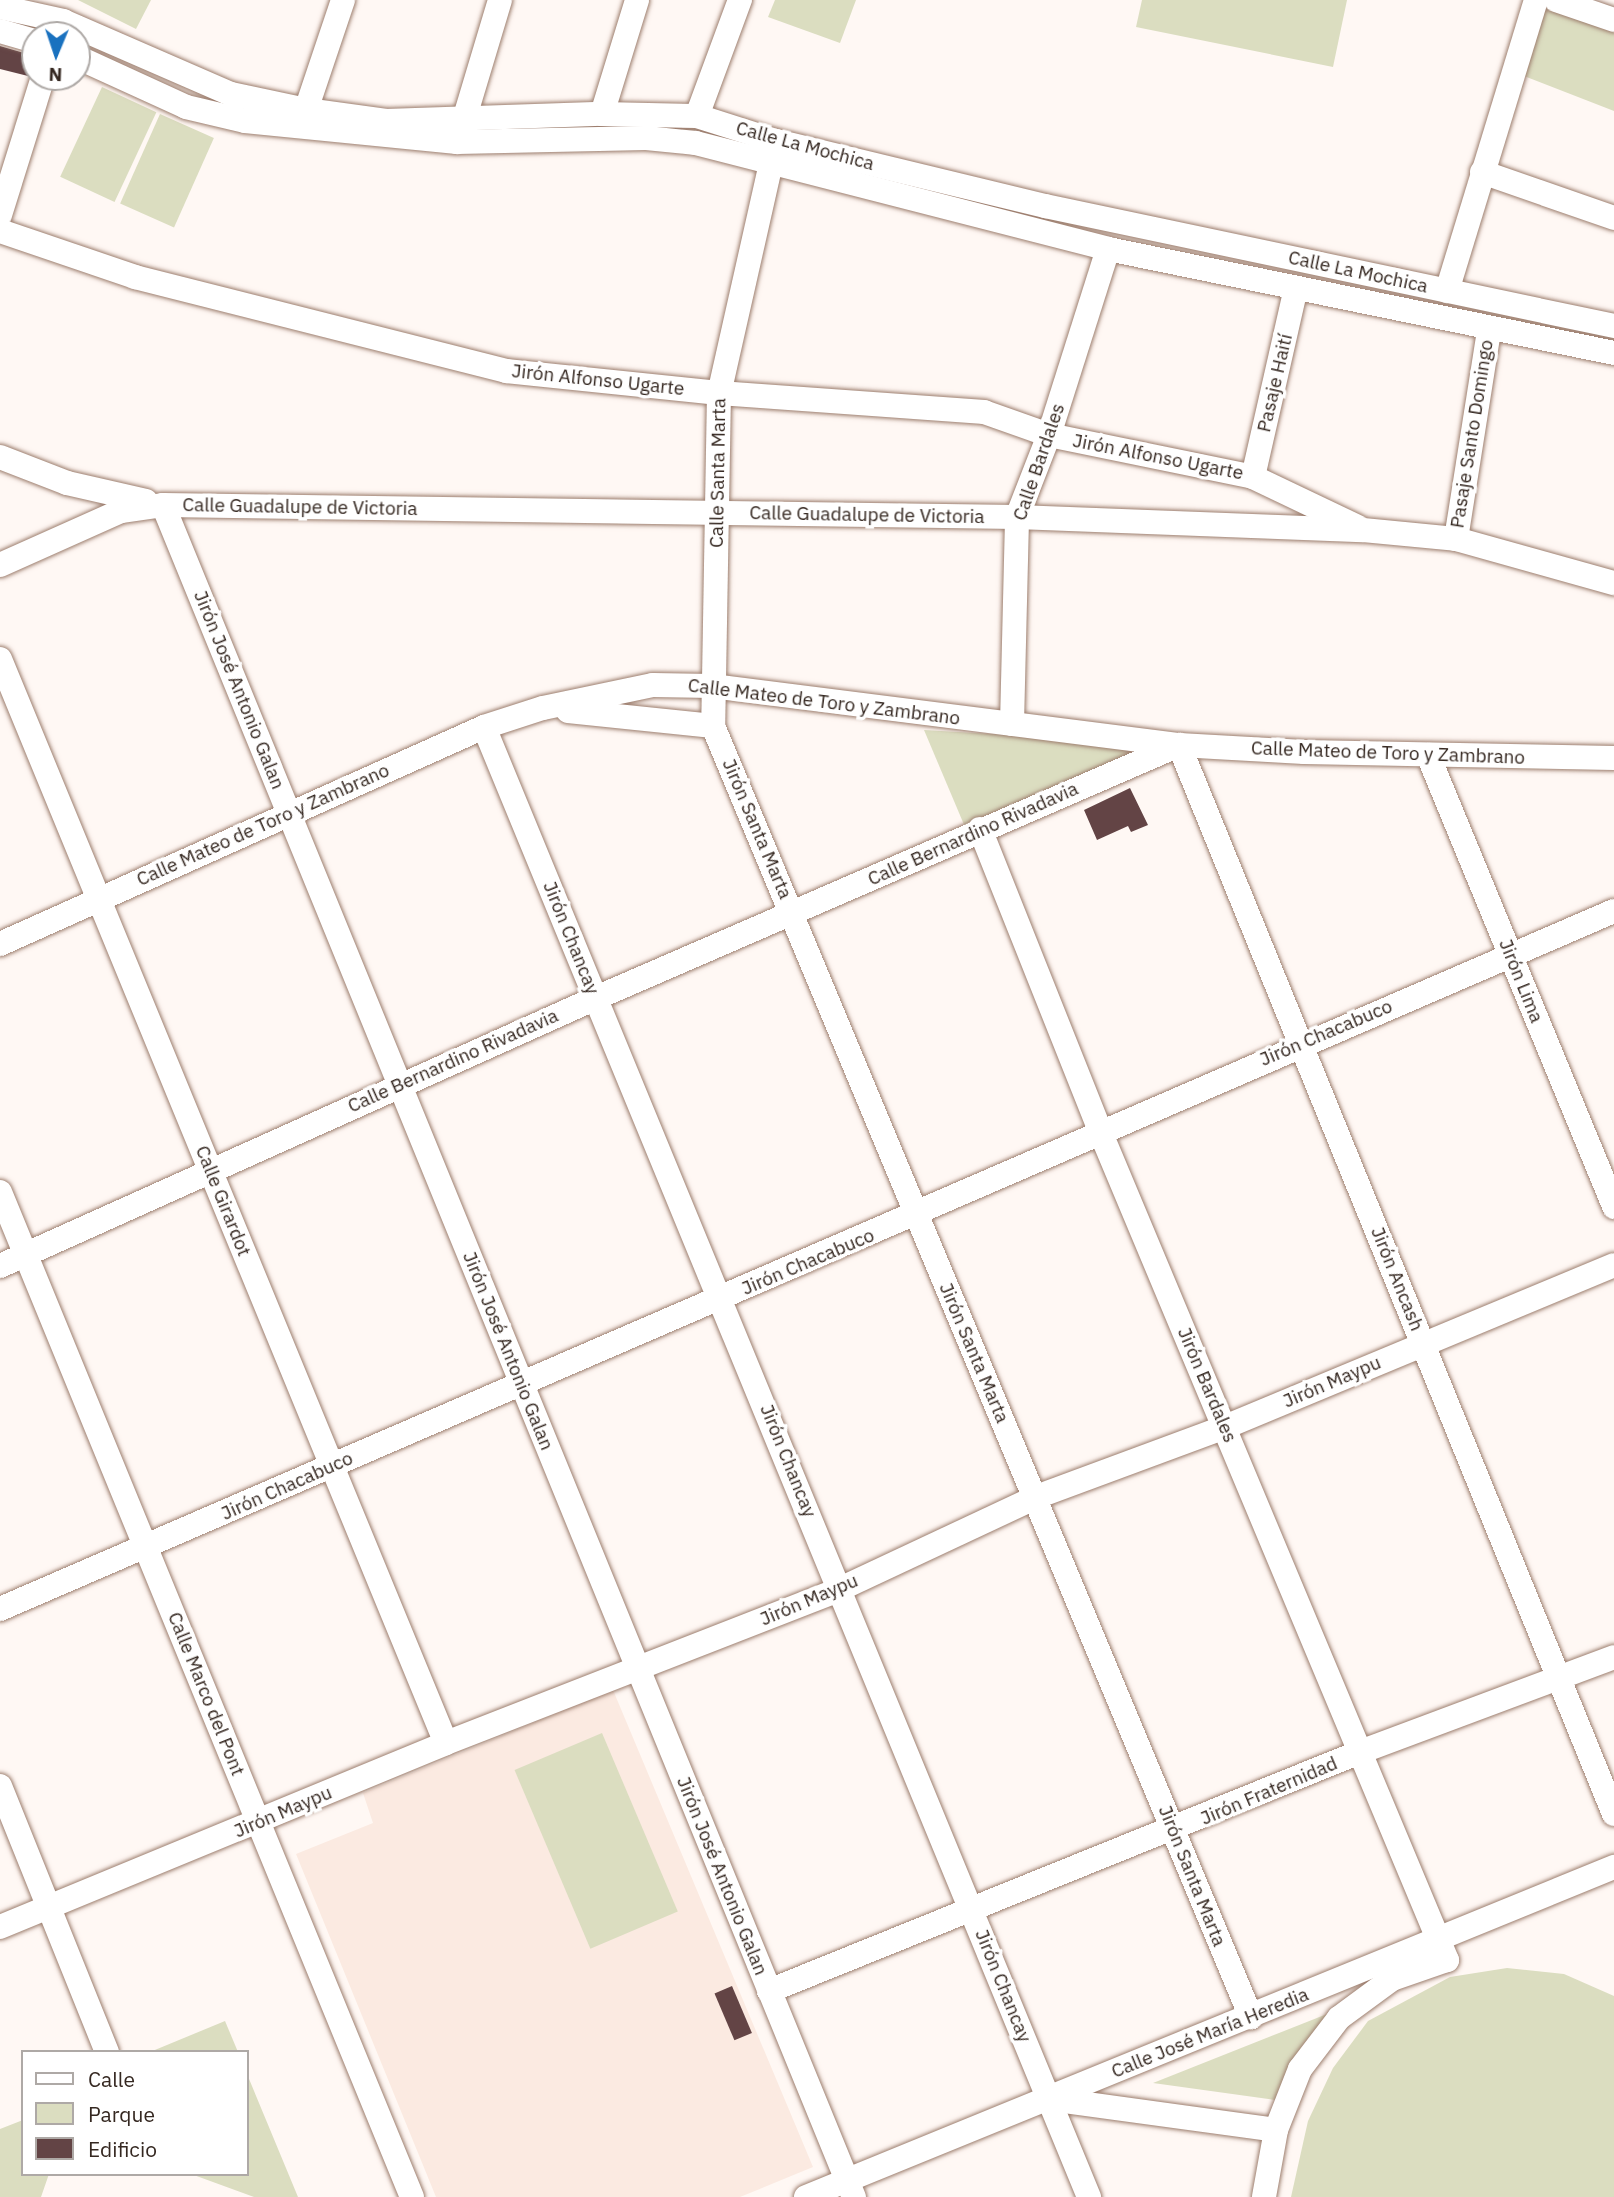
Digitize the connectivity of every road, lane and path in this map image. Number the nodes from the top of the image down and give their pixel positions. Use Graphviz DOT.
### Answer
graph roads {
  1 [pos="343,0"];
  2 [pos="500,0"];
  3 [pos="637,0"];
  4 [pos="740,0"];
  5 [pos="1536,0"];
  6 [pos="1556,0"];
  7 [pos="0,7"];
  8 [pos="1614,20"];
  9 [pos="0,31"];
  10 [pos="21,37"];
  11 [pos="91,63"];
  12 [pos="39,91"];
  13 [pos="306,110"];
  14 [pos="602,114"];
  15 [pos="697,116"];
  16 [pos="464,120"];
  17 [pos="773,152"];
  18 [pos="1482,172"];
  19 [pos="0,215"];
  20 [pos="1614,218"];
  21 [pos="0,232"];
  22 [pos="1108,249"];
  23 [pos="1296,288"];
  24 [pos="1447,290"];
  25 [pos="1614,326"];
  26 [pos="1489,330"];
  27 [pos="1614,353"];
  28 [pos="719,393"];
  29 [pos="1049,435"];
  30 [pos="0,457"];
  31 [pos="1253,477"];
  32 [pos="109,505"];
  33 [pos="163,505"];
  34 [pos="717,513"];
  35 [pos="1017,517"];
  36 [pos="1363,530"];
  37 [pos="1456,539"];
  38 [pos="0,565"];
  39 [pos="1614,583"];
  40 [pos="0,659"];
  41 [pos="712,685"];
  42 [pos="543,708"];
  43 [pos="1012,724"];
  44 [pos="713,726"];
  45 [pos="484,727"];
  46 [pos="1179,745"];
  47 [pos="1428,755"];
  48 [pos="1614,758"];
  49 [pos="289,811"];
  50 [pos="980,830"];
  51 [pos="99,900"];
  52 [pos="1614,911"];
  53 [pos="793,913"];
  54 [pos="0,944"];
  55 [pos="1510,954"];
  56 [pos="596,998"];
  57 [pos="1302,1043"];
  58 [pos="399,1085"];
  59 [pos="1100,1131"];
  60 [pos="211,1171"];
  61 [pos="0,1192"];
  62 [pos="1614,1207"];
  63 [pos="915,1216"];
  64 [pos="26,1254"];
  65 [pos="1614,1265"];
  66 [pos="0,1266"];
  67 [pos="721,1298"];
  68 [pos="1423,1344"];
  69 [pos="520,1382"];
  70 [pos="1225,1427"];
  71 [pos="332,1466"];
  72 [pos="1036,1497"];
  73 [pos="147,1548"];
  74 [pos="840,1589"];
  75 [pos="0,1609"];
  76 [pos="1614,1657"];
  77 [pos="638,1670"];
  78 [pos="1559,1679"];
  79 [pos="446,1743"];
  80 [pos="1360,1752"];
  81 [pos="0,1786"];
  82 [pos="1614,1814"];
  83 [pos="258,1823"];
  84 [pos="1174,1830"];
  85 [pos="1614,1867"];
  86 [pos="48,1908"];
  87 [pos="972,1909"];
  88 [pos="0,1927"];
  89 [pos="1439,1938"];
  90 [pos="769,1990"];
  91 [pos="1251,2017"];
  92 [pos="106,2050"];
  93 [pos="1049,2099"];
  94 [pos="1276,2130"];
  95 [pos="850,2189"];
  96 [pos="1081,2195"];
  97 [pos="412,2197"];
  98 [pos="806,2197"];
  99 [pos="1264,2197"];
  1 -- 13 [label="street"];
  2 -- 16 [label="street"];
  3 -- 14 [label="street"];
  4 -- 15 [label="street"];
  5 -- 18 [label="street"];
  6 -- 8 [label="street"];
  7 -- 13 [label="street, Calle La Mochica"];
  9 -- 10 [label="street"];
  11 -- 17 [label="street, Calle La Mochica"];
  12 -- 19 [label="street"];
  13 -- 16 [label="street, Calle La Mochica"];
  14 -- 15 [label="street, Calle La Mochica"];
  14 -- 16 [label="street, Calle La Mochica"];
  15 -- 17 [label="street, Calle La Mochica"];
  17 -- 22 [label="street, Calle La Mochica"];
  17 -- 24 [label="street, Calle La Mochica"];
  17 -- 28 [label="street, Calle Santa Marta"];
  18 -- 20 [label="street"];
  18 -- 24 [label="street"];
  21 -- 28 [label="street, Jirón Alfonso Ugarte"];
  22 -- 23 [label="street, Calle La Mochica"];
  22 -- 29 [label="street, Calle Bardales"];
  23 -- 26 [label="street, Calle La Mochica"];
  23 -- 31 [label="street, Pasaje Haití"];
  24 -- 25 [label="street, Calle La Mochica"];
  26 -- 27 [label="street, Calle La Mochica"];
  26 -- 37 [label="street, Pasaje Santo Domingo"];
  28 -- 29 [label="street, Jirón Alfonso Ugarte"];
  28 -- 34 [label="street, Calle Santa Marta"];
  29 -- 31 [label="street, Jirón Alfonso Ugarte"];
  29 -- 35 [label="street, Calle Bardales"];
  30 -- 32 [label="street, Calle Guadalupe de Victoria"];
  31 -- 36 [label="street, Jirón Alfonso Ugarte"];
  32 -- 33 [label="street, Calle Guadalupe de Victoria"];
  32 -- 38 [label="street"];
  33 -- 34 [label="street, Calle Guadalupe de Victoria"];
  33 -- 49 [label="street, Jirón José Antonio Galan"];
  34 -- 35 [label="street, Calle Guadalupe de Victoria"];
  34 -- 41 [label="street, Calle Santa Marta"];
  35 -- 36 [label="street, Calle Guadalupe de Victoria"];
  35 -- 43 [label="street, Calle Bardales"];
  36 -- 37 [label="street, Calle Guadalupe de Victoria"];
  37 -- 39 [label="street, Calle Guadalupe de Victoria"];
  40 -- 51 [label="street, Calle Girardot"];
  41 -- 42 [label="street, Calle Mateo de Toro y Zambrano"];
  41 -- 43 [label="street, Calle Mateo de Toro y Zambrano"];
  41 -- 44 [label="street, Jirón Santa Marta"];
  42 -- 44 [label="street"];
  42 -- 45 [label="street, Calle Mateo de Toro y Zambrano"];
  43 -- 46 [label="street, Calle Mateo de Toro y Zambrano"];
  44 -- 53 [label="street, Jirón Santa Marta"];
  45 -- 49 [label="street, Calle Mateo de Toro y Zambrano"];
  45 -- 56 [label="street, Jirón Chancay"];
  46 -- 47 [label="street, Calle Mateo de Toro y Zambrano"];
  46 -- 50 [label="street, Calle Bernardino Rivadavia"];
  46 -- 57 [label="street, Jirón Ancash"];
  47 -- 48 [label="street, Calle Mateo de Toro y Zambrano"];
  47 -- 55 [label="street, Jirón Lima"];
  49 -- 51 [label="street, Calle Mateo de Toro y Zambrano"];
  49 -- 58 [label="street, Jirón José Antonio Galan"];
  50 -- 53 [label="street, Calle Bernardino Rivadavia"];
  50 -- 59 [label="street, Jirón Bardales"];
  51 -- 54 [label="street, Calle Mateo de Toro y Zambrano"];
  51 -- 60 [label="street, Calle Girardot"];
  52 -- 55 [label="street, Jirón Chacabuco"];
  53 -- 56 [label="street, Calle Bernardino Rivadavia"];
  53 -- 63 [label="street, Jirón Santa Marta"];
  55 -- 57 [label="street, Jirón Chacabuco"];
  55 -- 62 [label="street, Jirón Lima"];
  56 -- 58 [label="street, Calle Bernardino Rivadavia"];
  56 -- 67 [label="street, Jirón Chancay"];
  57 -- 59 [label="street, Jirón Chacabuco"];
  57 -- 68 [label="street, Jirón Ancash"];
  58 -- 60 [label="street, Calle Bernardino Rivadavia"];
  58 -- 69 [label="street, Jirón José Antonio Galan"];
  59 -- 63 [label="street, Jirón Chacabuco"];
  59 -- 70 [label="street, Jirón Bardales"];
  60 -- 64 [label="street, Calle Bernardino Rivadavia"];
  60 -- 71 [label="street, Calle Girardot"];
  61 -- 64 [label="street, Calle Marco del Pont"];
  63 -- 67 [label="street, Jirón Chacabuco"];
  63 -- 72 [label="street, Jirón Santa Marta"];
  64 -- 66 [label="street, Calle Bernardino Rivadavia"];
  64 -- 73 [label="street, Calle Marco del Pont"];
  65 -- 68 [label="street, Jirón Maypu"];
  67 -- 69 [label="street, Jirón Chacabuco"];
  67 -- 74 [label="street, Jirón Chancay"];
  68 -- 70 [label="street, Jirón Maypu"];
  68 -- 78 [label="street, Jirón Ancash"];
  69 -- 71 [label="street, Jirón Chacabuco"];
  69 -- 77 [label="street, Jirón José Antonio Galan"];
  70 -- 72 [label="street, Jirón Maypu"];
  70 -- 80 [label="street, Jirón Bardales"];
  71 -- 73 [label="street, Jirón Chacabuco"];
  71 -- 79 [label="street, Calle Girardot"];
  72 -- 74 [label="street, Jirón Maypu"];
  72 -- 84 [label="street, Jirón Santa Marta"];
  73 -- 75 [label="street, Jirón Chacabuco"];
  73 -- 83 [label="street, Calle Marco del Pont"];
  74 -- 77 [label="street, Jirón Maypu"];
  74 -- 87 [label="street, Jirón Chancay"];
  76 -- 78 [label="street, Jirón Fraternidad"];
  77 -- 79 [label="street, Jirón Maypu"];
  77 -- 90 [label="street, Jirón José Antonio Galan"];
  78 -- 80 [label="street, Jirón Fraternidad"];
  78 -- 82 [label="street, Jirón Ancash"];
  79 -- 83 [label="street, Jirón Maypu"];
  80 -- 84 [label="street, Jirón Fraternidad"];
  80 -- 89 [label="street, Jirón Bardales"];
  81 -- 86 [label="street"];
  83 -- 86 [label="street, Jirón Maypu"];
  83 -- 97 [label="street, Calle Marco del Pont"];
  84 -- 87 [label="street, Jirón Fraternidad"];
  84 -- 91 [label="street, Jirón Santa Marta"];
  85 -- 89 [label="street, Calle José María Heredia"];
  86 -- 88 [label="street, Jirón Maypu"];
  86 -- 92 [label="street"];
  87 -- 90 [label="street, Jirón Fraternidad"];
  87 -- 93 [label="street, Jirón Chancay"];
  89 -- 91 [label="street, Calle José María Heredia"];
  89 -- 94 [label="street"];
  90 -- 95 [label="street, Jirón José Antonio Galan"];
  91 -- 93 [label="street, Calle José María Heredia"];
  93 -- 94 [label="street"];
  93 -- 95 [label="street, Calle José María Heredia"];
  93 -- 96 [label="street, Jirón Chancay"];
  94 -- 99 [label="street"];
  95 -- 98 [label="street, Calle José María Heredia"];
}
